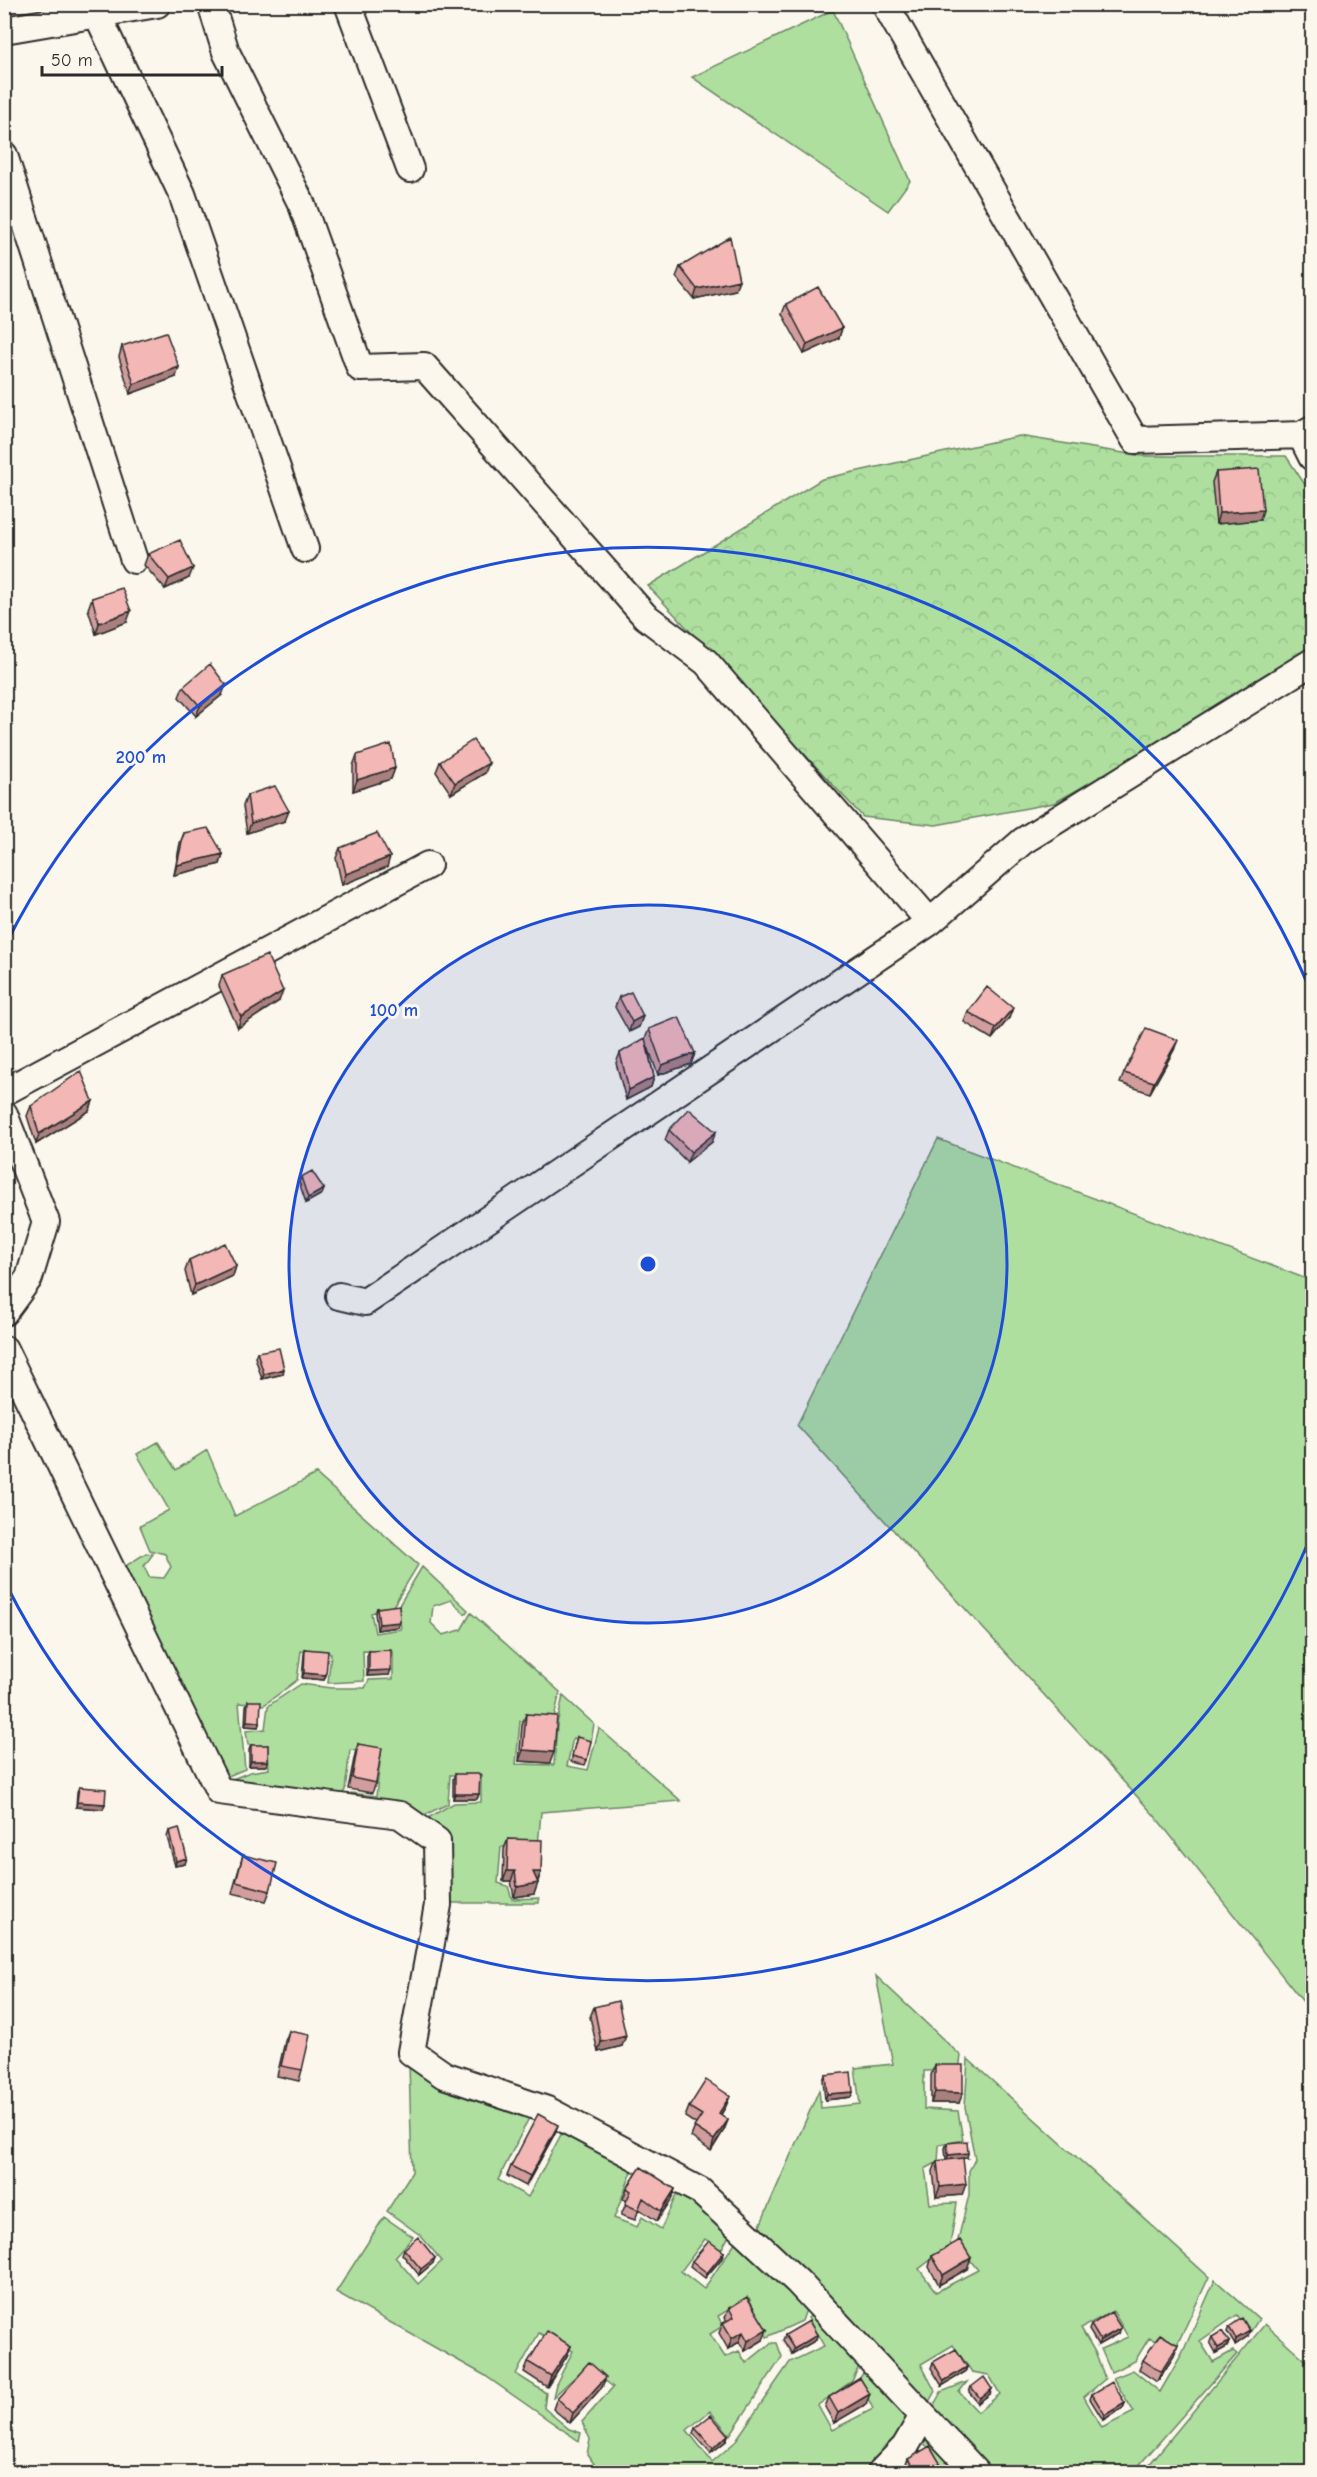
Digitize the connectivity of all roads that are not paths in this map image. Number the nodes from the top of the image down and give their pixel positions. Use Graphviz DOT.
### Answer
graph roads {
  1 [pos="157,4"];
  2 [pos="211,4"];
  3 [pos="348,4"];
  4 [pos="885,4"];
  5 [pos="98,16"];
  6 [pos="4,30"];
  7 [pos="4,155"];
  8 [pos="410,169"];
  9 [pos="1307,432"];
  10 [pos="1312,457"];
  11 [pos="304,549"];
  12 [pos="134,560"];
  13 [pos="1312,662"];
  14 [pos="428,865"];
  15 [pos="930,921"];
  16 [pos="4,1092"];
  17 [pos="4,1114"];
  18 [pos="339,1296"];
  19 [pos="4,1312"];
  20 [pos="4,1349"];
  21 [pos="923,2416"];
  22 [pos="881,2472"];
  23 [pos="976,2472"];
  1 -- 5 [label="street"];
  2 -- 15 [label="street"];
  3 -- 8 [label="street"];
  4 -- 9 [label="street"];
  5 -- 6 [label="street"];
  5 -- 11 [label="street"];
  7 -- 12 [label="street"];
  9 -- 10 [label="street"];
  13 -- 15 [label="street"];
  14 -- 16 [label="street"];
  15 -- 18 [label="street"];
  17 -- 19 [label="street"];
  20 -- 21 [label="street"];
  21 -- 22 [label="street"];
  21 -- 23 [label="street"];
}
